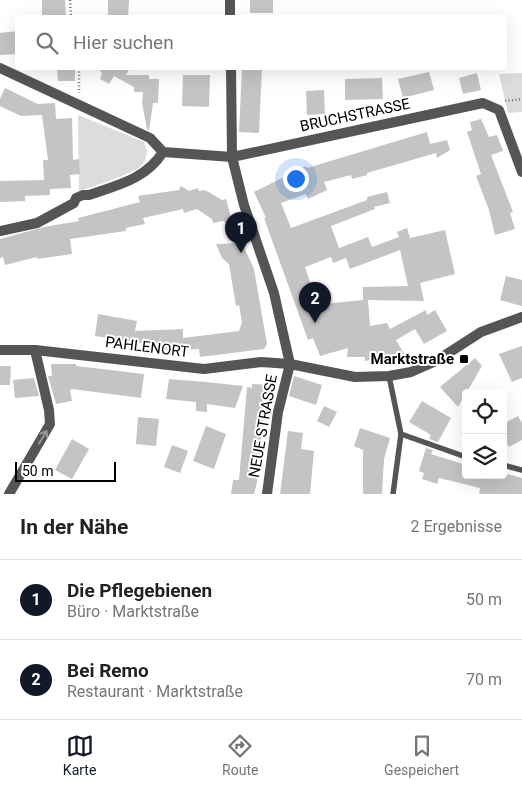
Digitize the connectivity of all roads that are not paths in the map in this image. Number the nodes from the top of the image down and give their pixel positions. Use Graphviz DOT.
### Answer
graph roads {
  1 [pos="230,0"];
  2 [pos="230,15"];
  3 [pos="0,68"];
  4 [pos="231,70"];
  5 [pos="164,152"];
  6 [pos="232,157"];
  7 [pos="522,172"];
  8 [pos="0,231"];
  9 [pos="522,317"];
  10 [pos="0,350"];
  11 [pos="35,350"];
  12 [pos="290,364"];
  13 [pos="389,376"];
  14 [pos="401,434"];
  15 [pos="462,456"];
  16 [pos="507,466"];
  17 [pos="522,470"];
  18 [pos="9,494"];
  19 [pos="267,494"];
  20 [pos="393,494"];
  1 -- 2 [label="street"];
  3 -- 5 [label="street"];
  4 -- 6 [label="street"];
  5 -- 6 [label="street"];
  5 -- 8 [label="street"];
  6 -- 7 [label="street, BRUCHSTRASSE"];
  6 -- 12 [label="street"];
  9 -- 13 [label="street, PAHLENORT"];
  10 -- 11 [label="street, PAHLENORT"];
  11 -- 12 [label="street, PAHLENORT"];
  18 -- 11 [label="street, one-way"];
  12 -- 13 [label="street, PAHLENORT"];
  12 -- 19 [label="street, NEUE STRASSE"];
  13 -- 14 [label="lane"];
  14 -- 15 [label="lane"];
  14 -- 20 [label="lane"];
  16 -- 17 [label="lane"];
}
